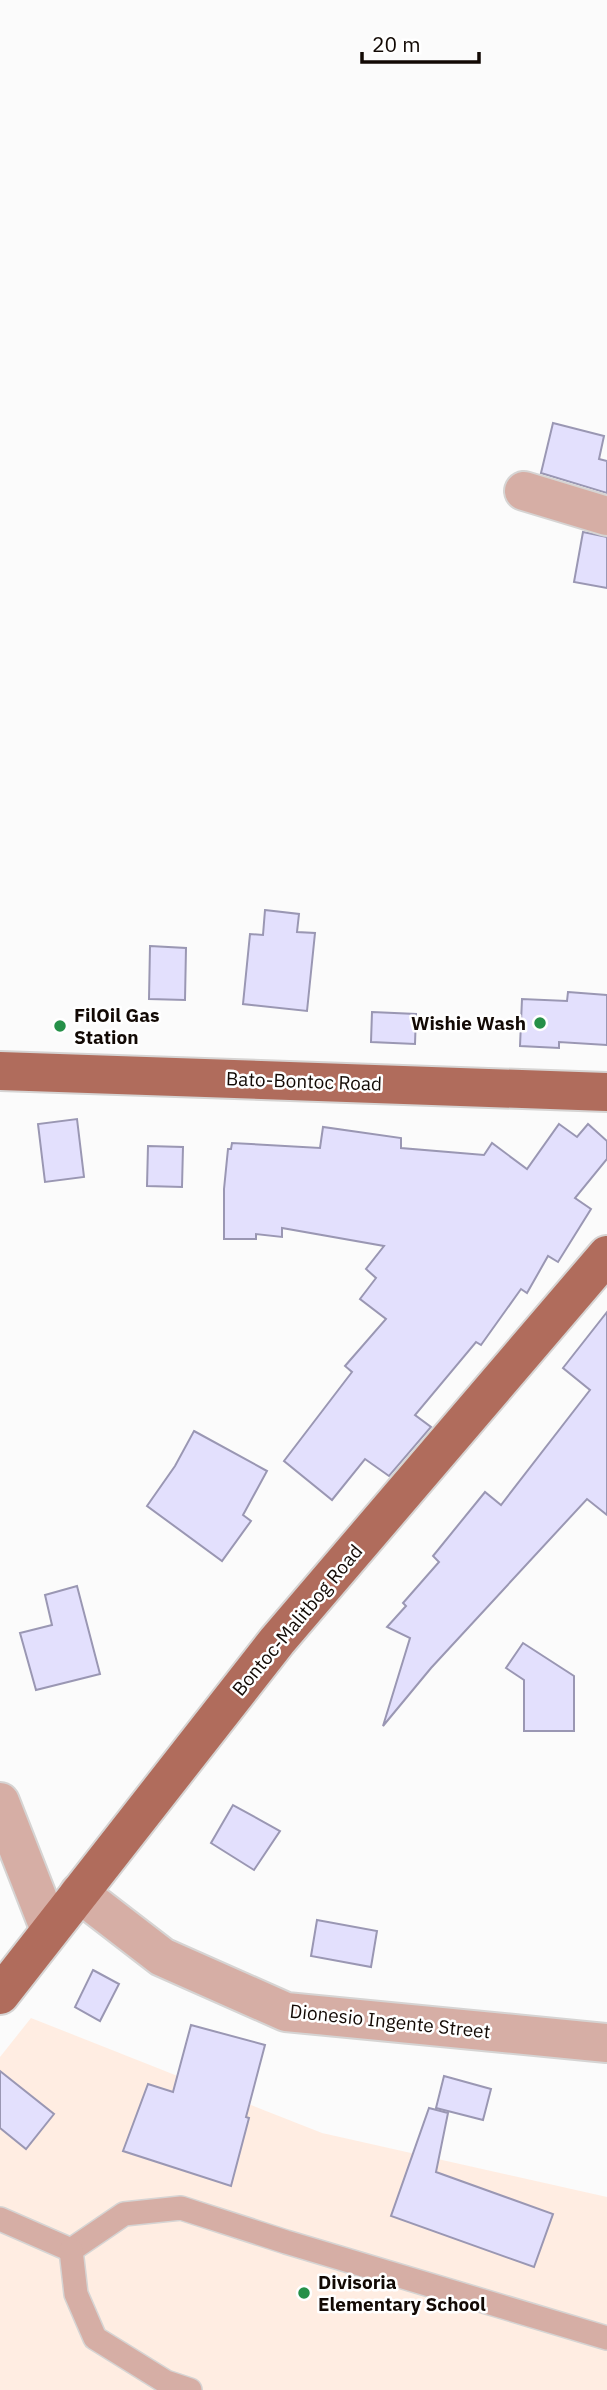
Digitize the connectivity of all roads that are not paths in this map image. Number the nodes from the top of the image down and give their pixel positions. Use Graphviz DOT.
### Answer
graph roads {
  1 [pos="524,491"];
  2 [pos="607,516"];
  3 [pos="0,1071"];
  4 [pos="607,1092"];
  5 [pos="607,1255"];
  6 [pos="0,1802"];
  7 [pos="79,1893"];
  8 [pos="50,1930"];
  9 [pos="0,1995"];
  10 [pos="607,2043"];
  11 [pos="0,2219"];
  12 [pos="71,2250"];
  13 [pos="607,2338"];
  14 [pos="190,2390"];
  1 -- 2 [label="street"];
  3 -- 4 [label="main road, Bato-Bontoc Road"];
  5 -- 7 [label="main road, Bontoc-Malitbog Road"];
  6 -- 8 [label="street"];
  7 -- 8 [label="main road, Bontoc-Malitbog Road"];
  7 -- 10 [label="street, Dionesio Ingente Street"];
  8 -- 9 [label="main road, Bontoc-Malitbog Road"];
  11 -- 12 [label="lane"];
  12 -- 13 [label="lane"];
  12 -- 14 [label="lane"];
}
